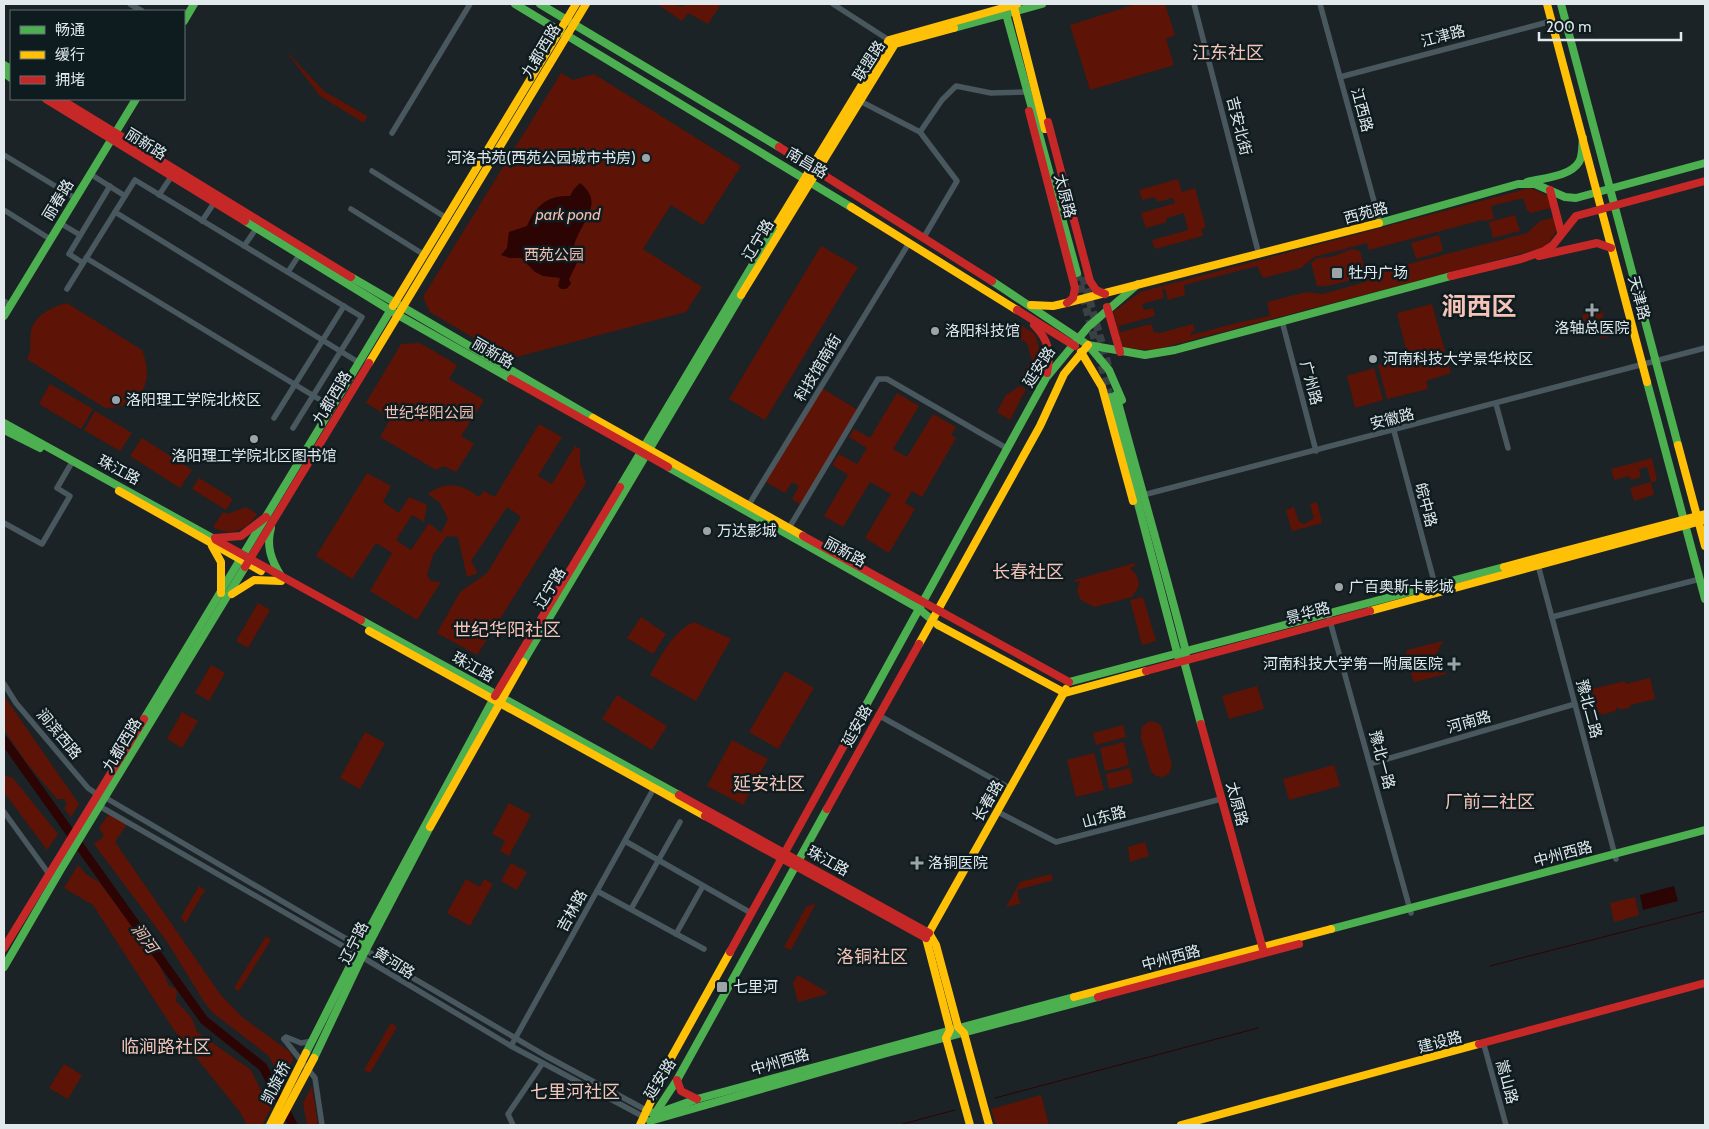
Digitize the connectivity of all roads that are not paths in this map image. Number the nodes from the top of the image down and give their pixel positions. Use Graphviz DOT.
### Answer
graph roads {
  1 [pos="194,4"];
  2 [pos="470,4"];
  3 [pos="515,4"];
  4 [pos="540,4"];
  5 [pos="576,4"];
  6 [pos="586,4"];
  7 [pos="833,4"];
  8 [pos="1042,4"];
  9 [pos="1194,4"];
  10 [pos="1320,4"];
  11 [pos="1547,4"];
  12 [pos="1561,4"];
  13 [pos="1010,7"];
  14 [pos="185,19"];
  15 [pos="1552,21"];
  16 [pos="570,22"];
  17 [pos="563,33"];
  18 [pos="892,42"];
  19 [pos="1340,77"];
  20 [pos="1035,88"];
  21 [pos="1026,92"];
  22 [pos="48,100"];
  23 [pos="61,100"];
  24 [pos="135,100"];
  25 [pos="860,101"];
  26 [pos="920,132"];
  27 [pos="392,133"];
  28 [pos="113,136"];
  29 [pos="1582,138"];
  30 [pos="4,155"];
  31 [pos="1705,163"];
  32 [pos="814,168"];
  33 [pos="372,171"];
  34 [pos="174,173"];
  35 [pos="95,177"];
  36 [pos="807,179"];
  37 [pos="1705,181"];
  38 [pos="1518,184"];
  39 [pos="110,186"];
  40 [pos="1610,189"];
  41 [pos="1550,190"];
  42 [pos="1598,193"];
  43 [pos="159,195"];
  44 [pos="126,196"];
  45 [pos="76,198"];
  46 [pos="216,199"];
  47 [pos="1614,206"];
  48 [pos="351,209"];
  49 [pos="1602,209"];
  50 [pos="4,210"];
  51 [pos="115,212"];
  52 [pos="445,217"];
  53 [pos="202,221"];
  54 [pos="60,223"];
  55 [pos="1380,223"];
  56 [pos="259,225"];
  57 [pos="1561,232"];
  58 [pos="80,235"];
  59 [pos="924,238"];
  60 [pos="50,239"];
  61 [pos="909,243"];
  62 [pos="244,246"];
  63 [pos="1611,248"];
  64 [pos="301,251"];
  65 [pos="423,254"];
  66 [pos="1259,255"];
  67 [pos="1521,259"];
  68 [pos="85,260"];
  69 [pos="288,272"];
  70 [pos="1138,284"];
  71 [pos="67,289"];
  72 [pos="1105,294"];
  73 [pos="7,303"];
  74 [pos="1028,303"];
  75 [pos="1066,303"];
  76 [pos="344,306"];
  77 [pos="392,307"];
  78 [pos="1107,307"];
  79 [pos="400,312"];
  80 [pos="1022,314"];
  81 [pos="4,316"];
  82 [pos="1282,321"];
  83 [pos="323,339"];
  84 [pos="1074,341"];
  85 [pos="1088,345"];
  86 [pos="1705,348"];
  87 [pos="340,352"];
  88 [pos="1081,352"];
  89 [pos="1120,352"];
  90 [pos="1656,361"];
  91 [pos="358,362"];
  92 [pos="1642,365"];
  93 [pos="1046,378"];
  94 [pos="295,385"];
  95 [pos="1041,387"];
  96 [pos="1056,395"];
  97 [pos="313,396"];
  98 [pos="1496,404"];
  99 [pos="332,407"];
  100 [pos="274,418"];
  101 [pos="4,423"];
  102 [pos="292,428"];
  103 [pos="4,430"];
  104 [pos="1394,431"];
  105 [pos="1008,448"];
  106 [pos="1508,448"];
  107 [pos="645,450"];
  108 [pos="1316,451"];
  109 [pos="71,464"];
  110 [pos="1147,494"];
  111 [pos="748,506"];
  112 [pos="266,518"];
  113 [pos="1702,518"];
  114 [pos="4,523"];
  115 [pos="1685,523"];
  116 [pos="272,525"];
  117 [pos="789,528"];
  118 [pos="212,541"];
  119 [pos="1705,546"];
  120 [pos="246,560"];
  121 [pos="1538,565"];
  122 [pos="1166,573"];
  123 [pos="1156,577"];
  124 [pos="282,579"];
  125 [pos="1700,580"];
  126 [pos="1436,585"];
  127 [pos="224,596"];
  128 [pos="1705,599"];
  129 [pos="920,605"];
  130 [pos="937,610"];
  131 [pos="1330,617"];
  132 [pos="1552,617"];
  133 [pos="931,621"];
  134 [pos="1186,652"];
  135 [pos="1176,654"];
  136 [pos="1184,662"];
  137 [pos="1067,682"];
  138 [pos="4,684"];
  139 [pos="1065,693"];
  140 [pos="497,699"];
  141 [pos="1575,704"];
  142 [pos="878,715"];
  143 [pos="1370,764"];
  144 [pos="654,788"];
  145 [pos="1011,789"];
  146 [pos="102,797"];
  147 [pos="1221,799"];
  148 [pos="101,807"];
  149 [pos="4,812"];
  150 [pos="998,812"];
  151 [pos="680,822"];
  152 [pos="1705,830"];
  153 [pos="1705,835"];
  154 [pos="625,841"];
  155 [pos="784,855"];
  156 [pos="1616,856"];
  157 [pos="658,861"];
  158 [pos="797,862"];
  159 [pos="58,866"];
  160 [pos="49,874"];
  161 [pos="702,886"];
  162 [pos="597,891"];
  163 [pos="631,909"];
  164 [pos="1411,911"];
  165 [pos="751,913"];
  166 [pos="676,934"];
  167 [pos="928,935"];
  168 [pos="4,948"];
  169 [pos="704,949"];
  170 [pos="1263,951"];
  171 [pos="361,952"];
  172 [pos="4,967"];
  173 [pos="1705,983"];
  174 [pos="1705,988"];
  175 [pos="958,1030"];
  176 [pos="516,1038"];
  177 [pos="946,1038"];
  178 [pos="313,1041"];
  179 [pos="511,1046"];
  180 [pos="1484,1047"];
  181 [pos="306,1053"];
  182 [pos="314,1058"];
  183 [pos="542,1064"];
  184 [pos="677,1080"];
  185 [pos="698,1100"];
  186 [pos="649,1118"];
  187 [pos="270,1125"];
  188 [pos="278,1125"];
  189 [pos="322,1125"];
  190 [pos="513,1125"];
  191 [pos="640,1125"];
  192 [pos="970,1125"];
  193 [pos="988,1125"];
  194 [pos="1181,1125"];
  195 [pos="1199,1125"];
  196 [pos="1504,1125"];
  1 -- 14 [label="main road"];
  2 -- 27 [label="street"];
  3 -- 17 [label="main road, 南昌路"];
  4 -- 16 [label="main road, 南昌路"];
  5 -- 16 [label="main road, 九都西路"];
  6 -- 16 [label="main road, 九都西路"];
  7 -- 18 [label="street"];
  8 -- 13 [label="main road, 联盟路"];
  9 -- 66 [label="street, 吉安北街"];
  10 -- 19 [label="street, 江西路"];
  11 -- 15 [label="main road, 天津路"];
  12 -- 40 [label="main road, 天津路"];
  13 -- 18 [label="main road, 联盟路"];
  13 -- 20 [label="main road, 太原路"];
  13 -- 21 [label="main road, 太原路"];
  15 -- 19 [label="street, 江津路"];
  15 -- 29 [label="main road, 天津路"];
  16 -- 17 [label="main road, 九都西路"];
  16 -- 32 [label="main road, 南昌路"];
  17 -- 36 [label="main road, 南昌路"];
  17 -- 52 [label="main road, 九都西路"];
  17 -- 79 [label="main road, 九都西路"];
  18 -- 25 [label="main road, 联盟路"];
  18 -- 32 [label="main road, 联盟路"];
  19 -- 55 [label="street, 江西路"];
  20 -- 21 [label="main road, 太原路"];
  20 -- 72 [label="main road, 太原路"];
  21 -- 26 [label="street"];
  21 -- 75 [label="main road, 太原路"];
  22 -- 28 [label="main road, 丽新路"];
  23 -- 28 [label="main road, 丽新路"];
  24 -- 28 [label="main road, 丽春路"];
  25 -- 26 [label="street"];
  25 -- 32 [label="main road, 联盟路"];
  26 -- 59 [label="street"];
  28 -- 34 [label="main road, 丽新路"];
  28 -- 45 [label="main road, 丽春路"];
  29 -- 38 [label="main road"];
  29 -- 42 [label="main road, 天津路"];
  30 -- 45 [label="street"];
  31 -- 40 [label="main road, 西苑路"];
  32 -- 36 [label="main road, 联盟路"];
  32 -- 59 [label="main road, 南昌路"];
  33 -- 52 [label="street"];
  34 -- 43 [label="street"];
  34 -- 46 [label="main road, 丽新路"];
  35 -- 39 [label="street"];
  36 -- 61 [label="main road, 南昌路"];
  36 -- 107 [label="main road, 辽宁路"];
  37 -- 47 [label="main road"];
  38 -- 41 [label="main road, 西苑路"];
  38 -- 55 [label="main road, 西苑路"];
  39 -- 44 [label="street"];
  39 -- 58 [label="street"];
  40 -- 42 [label="main road, 西苑路"];
  40 -- 47 [label="main road, 天津路"];
  41 -- 42 [label="main road, 西苑路"];
  41 -- 57 [label="main road"];
  42 -- 49 [label="main road, 天津路"];
  43 -- 44 [label="street"];
  43 -- 53 [label="street"];
  44 -- 51 [label="street"];
  45 -- 54 [label="main road, 丽春路"];
  46 -- 53 [label="street"];
  46 -- 56 [label="main road, 丽新路"];
  47 -- 49 [label="main road"];
  47 -- 90 [label="main road, 天津路"];
  48 -- 65 [label="street"];
  49 -- 57 [label="main road"];
  49 -- 63 [label="main road, 天津路"];
  50 -- 60 [label="street"];
  51 -- 68 [label="street"];
  51 -- 83 [label="street"];
  52 -- 65 [label="main road, 九都西路"];
  53 -- 62 [label="street"];
  54 -- 58 [label="street"];
  54 -- 60 [label="main road, 丽春路"];
  55 -- 66 [label="main road, 西苑路"];
  56 -- 62 [label="street"];
  56 -- 64 [label="main road, 丽新路"];
  57 -- 67 [label="main road"];
  58 -- 68 [label="street"];
  59 -- 74 [label="main road, 南昌路"];
  60 -- 73 [label="main road, 丽春路"];
  61 -- 80 [label="main road, 南昌路"];
  61 -- 111 [label="street, 科技馆南街"];
  62 -- 69 [label="street"];
  63 -- 67 [label="main road"];
  63 -- 92 [label="main road, 天津路"];
  64 -- 69 [label="street"];
  64 -- 77 [label="main road, 丽新路"];
  65 -- 77 [label="main road, 九都西路"];
  66 -- 70 [label="main road, 西苑路"];
  67 -- 82 [label="main road"];
  68 -- 71 [label="street"];
  68 -- 94 [label="street"];
  69 -- 76 [label="street"];
  70 -- 72 [label="main road, 西苑路"];
  70 -- 78 [label="main road, 延安路"];
  72 -- 75 [label="main road, 西苑路"];
  73 -- 81 [label="main road, 丽春路"];
  74 -- 75 [label="main road, 西苑路"];
  74 -- 80 [label="main road"];
  74 -- 84 [label="main road, 南昌路"];
  76 -- 83 [label="street"];
  76 -- 87 [label="street"];
  77 -- 79 [label="main road, 丽新路"];
  77 -- 91 [label="main road, 九都西路"];
  78 -- 84 [label="main road, 延安路"];
  78 -- 89 [label="main road"];
  79 -- 107 [label="main road, 丽新路"];
  79 -- 116 [label="main road, 九都西路"];
  80 -- 84 [label="main road, 南昌路"];
  80 -- 93 [label="main road"];
  82 -- 89 [label="main road"];
  82 -- 108 [label="street, 广州路"];
  83 -- 87 [label="street"];
  83 -- 94 [label="street"];
  84 -- 85 [label="main road, 南昌路"];
  84 -- 88 [label="main road, 南昌路"];
  84 -- 93 [label="main road, 延安路"];
  85 -- 88 [label="main road, 延安路"];
  85 -- 89 [label="main road"];
  85 -- 110 [label="main road"];
  86 -- 90 [label="street, 安徽路"];
  87 -- 91 [label="street"];
  87 -- 97 [label="street"];
  88 -- 96 [label="main road, 延安路"];
  88 -- 123 [label="main road, 南昌路"];
  90 -- 92 [label="street, 安徽路"];
  90 -- 113 [label="main road, 天津路"];
  91 -- 99 [label="main road, 九都西路"];
  92 -- 98 [label="street, 安徽路"];
  92 -- 115 [label="main road, 天津路"];
  93 -- 95 [label="main road, 延安路"];
  94 -- 97 [label="street"];
  94 -- 100 [label="street"];
  95 -- 96 [label="main road"];
  95 -- 105 [label="main road, 延安路"];
  96 -- 130 [label="main road, 延安路"];
  97 -- 99 [label="street"];
  97 -- 102 [label="street"];
  98 -- 104 [label="street, 安徽路"];
  98 -- 106 [label="street"];
  99 -- 112 [label="main road, 九都西路"];
  101 -- 118 [label="main road, 珠江路"];
  103 -- 109 [label="main road, 珠江路"];
  104 -- 108 [label="street, 安徽路"];
  104 -- 126 [label="street, 皖中路"];
  105 -- 117 [label="street"];
  105 -- 129 [label="main road, 延安路"];
  107 -- 111 [label="main road, 丽新路"];
  107 -- 129 [label="main road, 丽新路"];
  107 -- 140 [label="main road, 辽宁路"];
  108 -- 110 [label="street, 安徽路"];
  109 -- 114 [label="street"];
  109 -- 118 [label="main road, 珠江路"];
  110 -- 122 [label="main road"];
  111 -- 117 [label="main road, 丽新路"];
  112 -- 118 [label="main road"];
  112 -- 120 [label="main road, 九都西路"];
  113 -- 115 [label="main road, 景华路"];
  113 -- 119 [label="main road, 天津路"];
  115 -- 121 [label="main road, 景华路"];
  115 -- 125 [label="main road, 天津路"];
  115 -- 126 [label="main road, 景华路"];
  116 -- 120 [label="main road, 九都西路"];
  116 -- 124 [label="main road"];
  117 -- 129 [label="main road, 丽新路"];
  118 -- 120 [label="main road, 珠江路"];
  118 -- 127 [label="main road"];
  120 -- 124 [label="main road, 珠江路"];
  120 -- 127 [label="main road, 九都西路"];
  121 -- 131 [label="main road, 景华路"];
  121 -- 132 [label="street, 豫北二路"];
  122 -- 123 [label="main road, 太原路"];
  122 -- 134 [label="main road, 太原路"];
  123 -- 135 [label="main road, 太原路"];
  124 -- 127 [label="main road"];
  124 -- 140 [label="main road, 珠江路"];
  125 -- 128 [label="main road, 天津路"];
  125 -- 132 [label="street"];
  126 -- 131 [label="main road, 景华路"];
  127 -- 146 [label="main road, 九都西路"];
  129 -- 130 [label="main road, 丽新路"];
  129 -- 133 [label="main road, 丽新路"];
  129 -- 155 [label="main road, 延安路"];
  130 -- 133 [label="main road, 延安路"];
  130 -- 137 [label="main road"];
  131 -- 134 [label="main road, 景华路"];
  131 -- 136 [label="main road, 景华路"];
  131 -- 143 [label="street, 豫北一路"];
  132 -- 141 [label="street, 豫北二路"];
  133 -- 139 [label="main road"];
  133 -- 142 [label="main road, 延安路"];
  134 -- 135 [label="main road, 景华路"];
  134 -- 136 [label="main road, 太原路"];
  135 -- 136 [label="main road, 太原路"];
  135 -- 137 [label="main road, 景华路"];
  136 -- 139 [label="main road, 景华路"];
  136 -- 147 [label="main road, 太原路"];
  137 -- 139 [label="main road, 长春路"];
  138 -- 146 [label="street, 涧滨西路"];
  139 -- 145 [label="main road, 长春路"];
  140 -- 144 [label="main road, 珠江路"];
  140 -- 155 [label="main road, 珠江路"];
  140 -- 171 [label="main road, 辽宁路"];
  141 -- 143 [label="street, 河南路"];
  141 -- 156 [label="street, 豫北二路"];
  142 -- 145 [label="street"];
  142 -- 158 [label="main road, 延安路"];
  143 -- 164 [label="street, 豫北一路"];
  144 -- 154 [label="street, 吉林路"];
  144 -- 155 [label="main road, 珠江路"];
  145 -- 150 [label="main road, 长春路"];
  146 -- 148 [label="main road, 九都西路"];
  146 -- 159 [label="main road"];
  146 -- 171 [label="street, 黄河路"];
  147 -- 150 [label="street, 山东路"];
  147 -- 170 [label="main road, 太原路"];
  148 -- 159 [label="main road, 九都西路"];
  148 -- 171 [label="street, 黄河路"];
  149 -- 160 [label="street"];
  150 -- 167 [label="main road, 长春路"];
  151 -- 157 [label="street"];
  152 -- 156 [label="main road, 中州西路"];
  153 -- 156 [label="main road, 中州西路"];
  154 -- 157 [label="street"];
  154 -- 162 [label="street, 吉林路"];
  155 -- 158 [label="main road, 珠江路"];
  155 -- 165 [label="main road, 延安路"];
  156 -- 164 [label="main road, 中州西路"];
  157 -- 161 [label="street"];
  157 -- 163 [label="street"];
  158 -- 167 [label="main road, 珠江路"];
  158 -- 184 [label="main road, 延安路"];
  159 -- 160 [label="main road"];
  159 -- 172 [label="main road"];
  160 -- 168 [label="main road"];
  161 -- 165 [label="street"];
  161 -- 166 [label="street"];
  162 -- 163 [label="street"];
  162 -- 176 [label="street, 吉林路"];
  163 -- 166 [label="street"];
  164 -- 170 [label="main road, 中州西路"];
  165 -- 186 [label="main road, 延安路"];
  166 -- 169 [label="street"];
  167 -- 175 [label="main road"];
  170 -- 175 [label="main road, 中州西路"];
  171 -- 176 [label="street, 黄河路"];
  171 -- 178 [label="main road, 辽宁路"];
  171 -- 179 [label="street, 黄河路"];
  171 -- 182 [label="main road, 辽宁路"];
  173 -- 180 [label="main road, 建设路"];
  174 -- 180 [label="main road, 建设路"];
  175 -- 177 [label="main road, 中州西路"];
  175 -- 177 [label="main road"];
  175 -- 185 [label="main road, 中州西路"];
  175 -- 193 [label="main road"];
  176 -- 179 [label="street, 吉林路"];
  176 -- 186 [label="street, 黄河路"];
  177 -- 186 [label="main road, 中州西路"];
  177 -- 192 [label="main road"];
  178 -- 181 [label="main road, 辽宁路"];
  178 -- 189 [label="street"];
  179 -- 183 [label="street, 黄河路"];
  180 -- 194 [label="main road, 建设路"];
  180 -- 195 [label="main road, 建设路"];
  180 -- 196 [label="street, 嵩山路"];
  181 -- 187 [label="main road, 凯旋桥, bridge"];
  182 -- 188 [label="main road, 凯旋桥, bridge"];
  183 -- 186 [label="street, 黄河路"];
  183 -- 190 [label="street"];
  184 -- 185 [label="main road"];
  184 -- 186 [label="main road, 延安路"];
  185 -- 186 [label="main road, 中州西路"];
  186 -- 191 [label="main road"];
}
